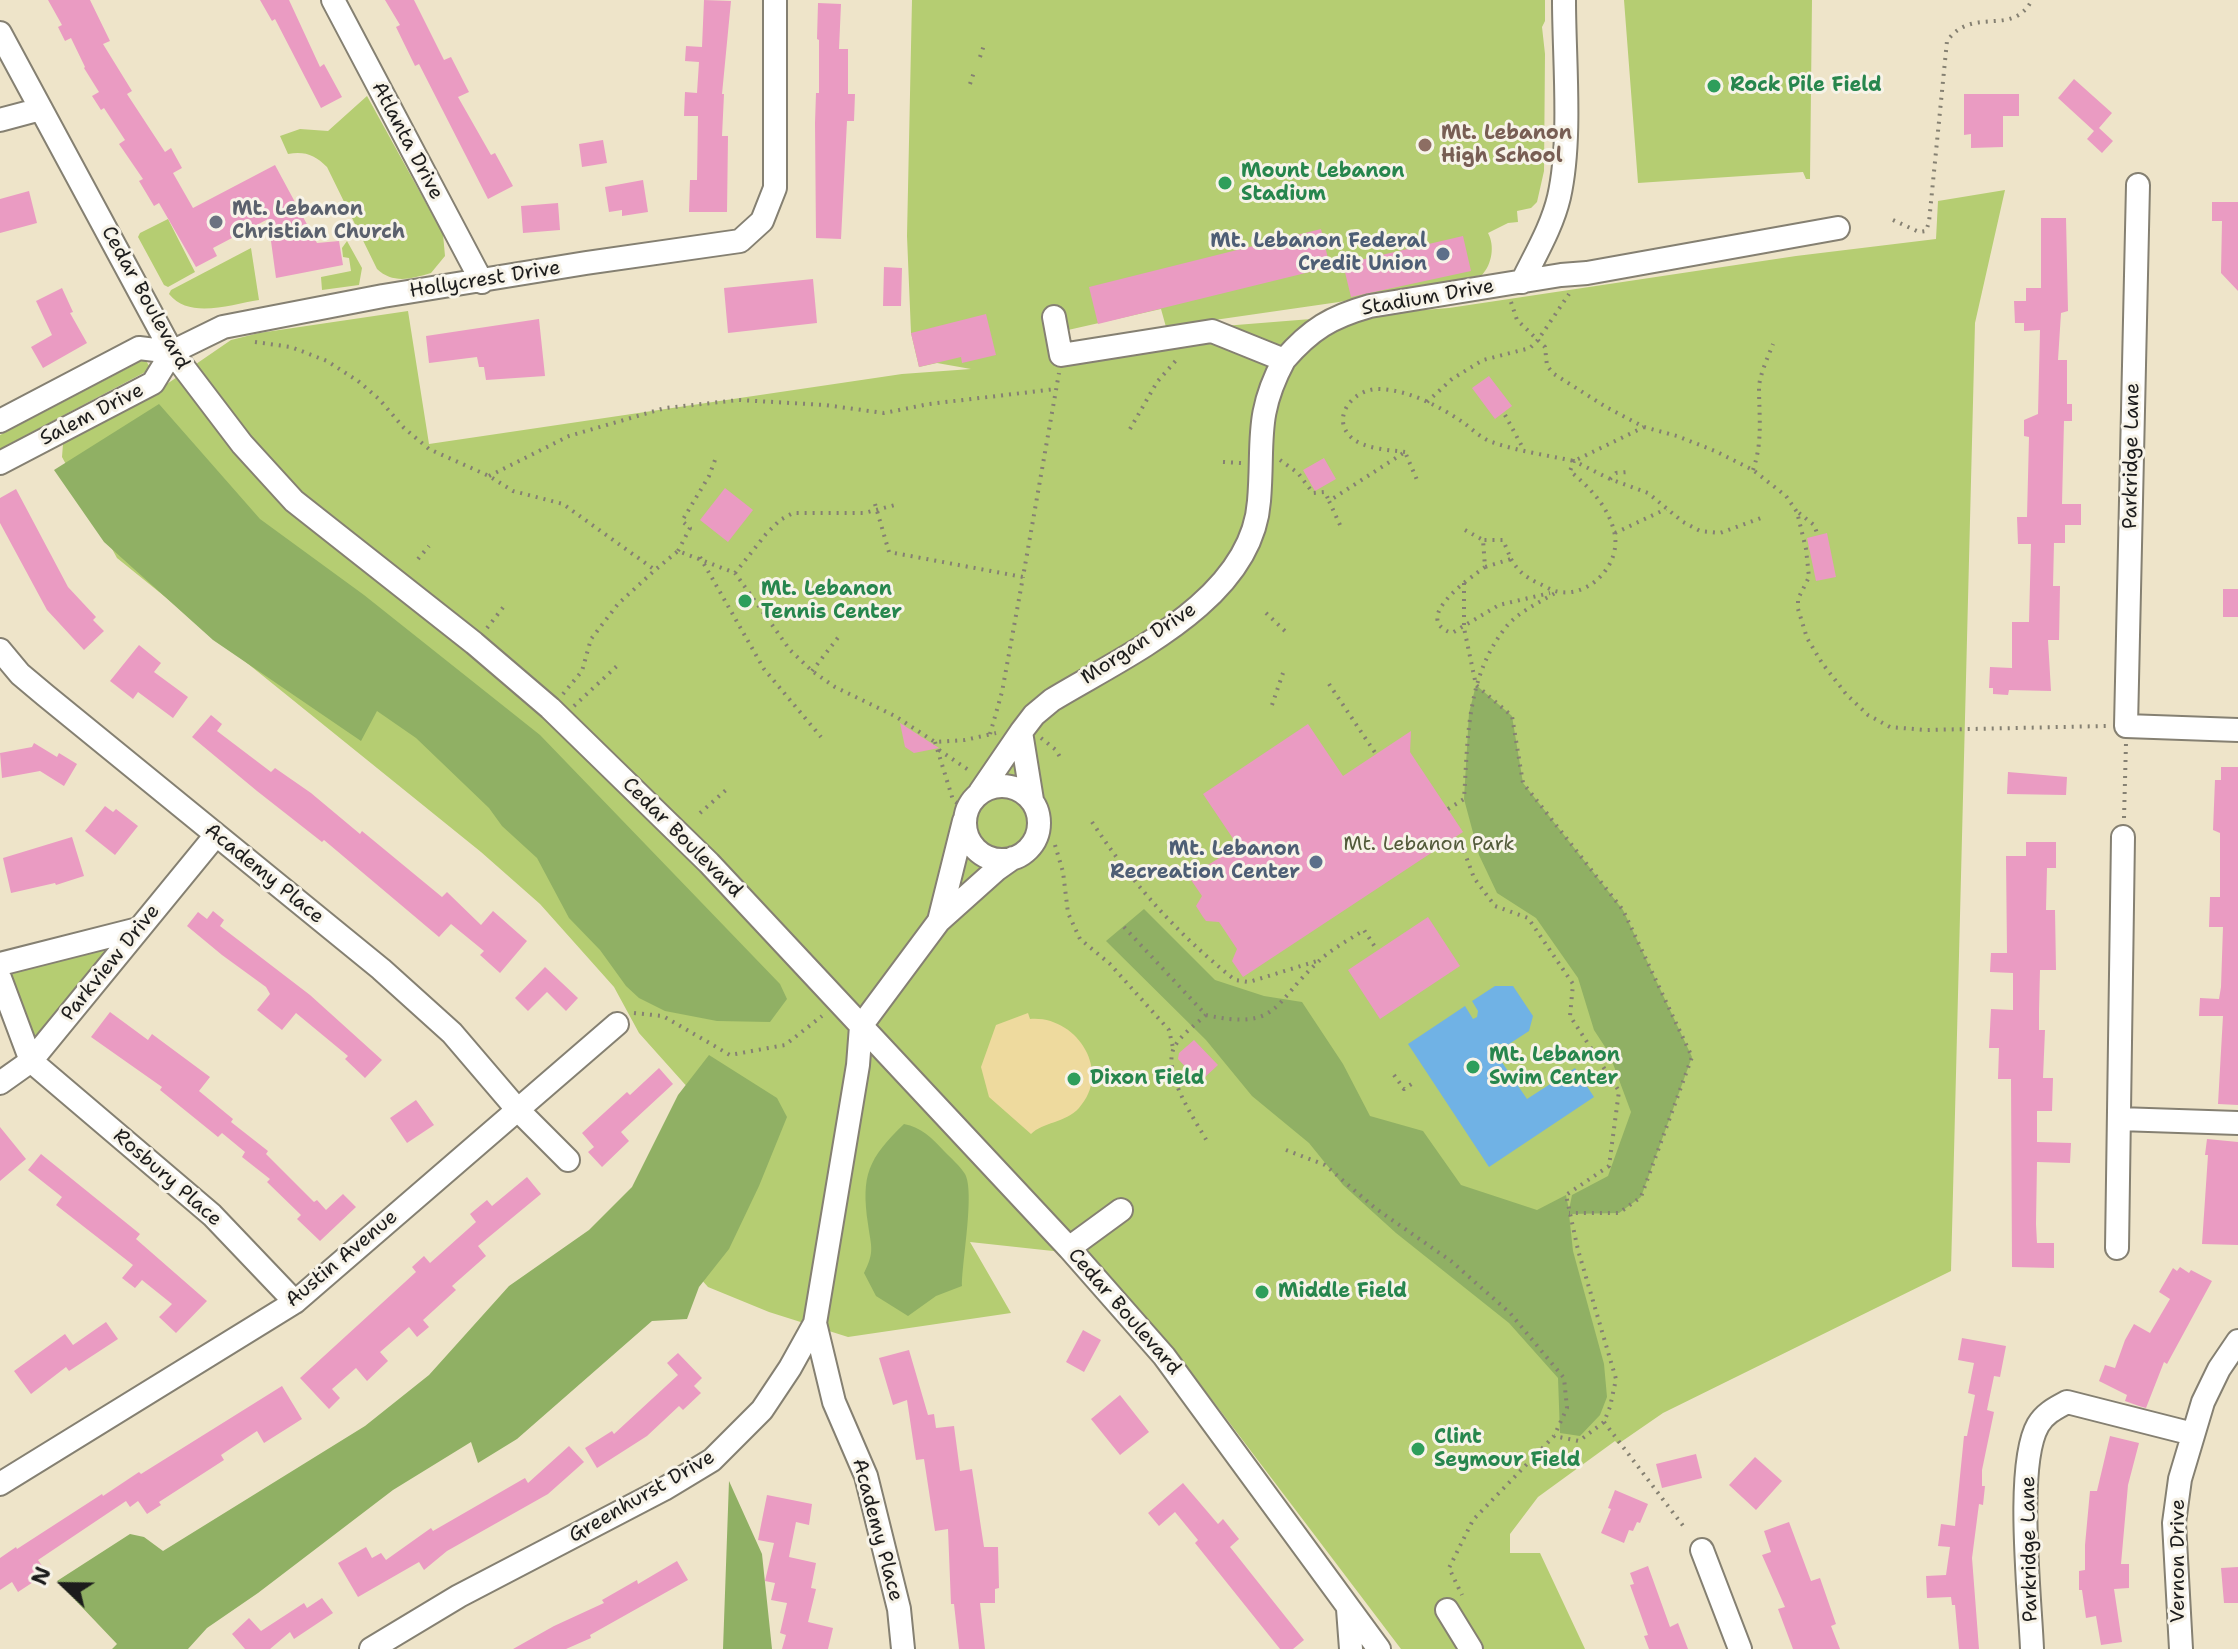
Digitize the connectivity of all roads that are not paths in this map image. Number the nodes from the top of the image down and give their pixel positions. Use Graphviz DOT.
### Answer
graph roads {
  1 [pos="333,0"];
  2 [pos="775,0"];
  3 [pos="1564,0"];
  4 [pos="0,33"];
  5 [pos="41,109"];
  6 [pos="0,120"];
  7 [pos="2138,185"];
  8 [pos="1838,228"];
  9 [pos="482,282"];
  10 [pos="1516,290"];
  11 [pos="1054,317"];
  12 [pos="172,352"];
  13 [pos="1284,360"];
  14 [pos="0,421"];
  15 [pos="0,463"];
  16 [pos="0,650"];
  17 [pos="10,678"];
  18 [pos="2238,730"];
  19 [pos="1020,734"];
  20 [pos="1032,800"];
  21 [pos="971,807"];
  22 [pos="216,835"];
  23 [pos="2123,837"];
  24 [pos="1013,858"];
  25 [pos="939,921"];
  26 [pos="138,929"];
  27 [pos="0,964"];
  28 [pos="0,978"];
  29 [pos="617,1024"];
  30 [pos="861,1026"];
  31 [pos="31,1061"];
  32 [pos="0,1083"];
  33 [pos="517,1109"];
  34 [pos="2119,1119"];
  35 [pos="2238,1123"];
  36 [pos="568,1160"];
  37 [pos="1121,1210"];
  38 [pos="1069,1248"];
  39 [pos="2117,1248"];
  40 [pos="295,1302"];
  41 [pos="815,1323"];
  42 [pos="2238,1341"];
  43 [pos="2193,1434"];
  44 [pos="0,1484"];
  45 [pos="1702,1550"];
  46 [pos="1348,1608"];
  47 [pos="1447,1610"];
  48 [pos="371,1649"];
  49 [pos="903,1649"];
  50 [pos="1351,1649"];
  51 [pos="1379,1649"];
  52 [pos="1471,1649"];
  53 [pos="1740,1649"];
  54 [pos="2032,1649"];
  55 [pos="2181,1649"];
  1 -- 9 [label="street, Atlanta Drive"];
  2 -- 9 [label="street, Hollycrest Drive"];
  3 -- 10 [label="street, Stadium Drive"];
  4 -- 5 [label="street, Cedar Boulevard"];
  5 -- 6 [label="street"];
  5 -- 12 [label="street, Cedar Boulevard"];
  7 -- 18 [label="street, Parkridge Lane"];
  8 -- 10 [label="street, Stadium Drive"];
  9 -- 12 [label="street, Hollycrest Drive"];
  10 -- 13 [label="street, Stadium Drive"];
  11 -- 13 [label="street"];
  12 -- 14 [label="street, Salem Drive"];
  12 -- 15 [label="street, Salem Drive"];
  12 -- 30 [label="street, Cedar Boulevard"];
  13 -- 19 [label="street, Morgan Drive"];
  16 -- 17 [label="street, Academy Place"];
  17 -- 22 [label="street, Academy Place"];
  19 -- 20 [label="street"];
  19 -- 21 [label="street, Morgan Drive"];
  20 -- 21 [label="street"];
  20 -- 24 [label="street"];
  21 -- 24 [label="street"];
  21 -- 25 [label="street, Morgan Drive"];
  22 -- 26 [label="street, Parkview Drive"];
  22 -- 33 [label="street, Academy Place"];
  23 -- 34 [label="street"];
  24 -- 25 [label="street, Morgan Drive"];
  25 -- 30 [label="street, Morgan Drive"];
  26 -- 27 [label="street"];
  26 -- 31 [label="street, Parkview Drive"];
  28 -- 31 [label="street"];
  29 -- 33 [label="street, Austin Avenue"];
  30 -- 38 [label="street, Cedar Boulevard"];
  30 -- 41 [label="street, Greenhurst Drive"];
  31 -- 32 [label="street, Parkview Drive"];
  31 -- 40 [label="street, Rosbury Place"];
  33 -- 36 [label="street, Academy Place"];
  33 -- 40 [label="street, Austin Avenue"];
  34 -- 35 [label="street"];
  34 -- 39 [label="street"];
  37 -- 38 [label="street"];
  38 -- 46 [label="street, Cedar Boulevard"];
  40 -- 44 [label="street, Austin Avenue"];
  41 -- 48 [label="street, Greenhurst Drive"];
  41 -- 49 [label="street, Academy Place"];
  42 -- 43 [label="street, Vernon Drive"];
  43 -- 54 [label="street, Parkridge Lane"];
  43 -- 55 [label="street, Vernon Drive"];
  45 -- 53 [label="street"];
  46 -- 50 [label="street"];
  46 -- 51 [label="street, Cedar Boulevard"];
  47 -- 52 [label="street"];
}
